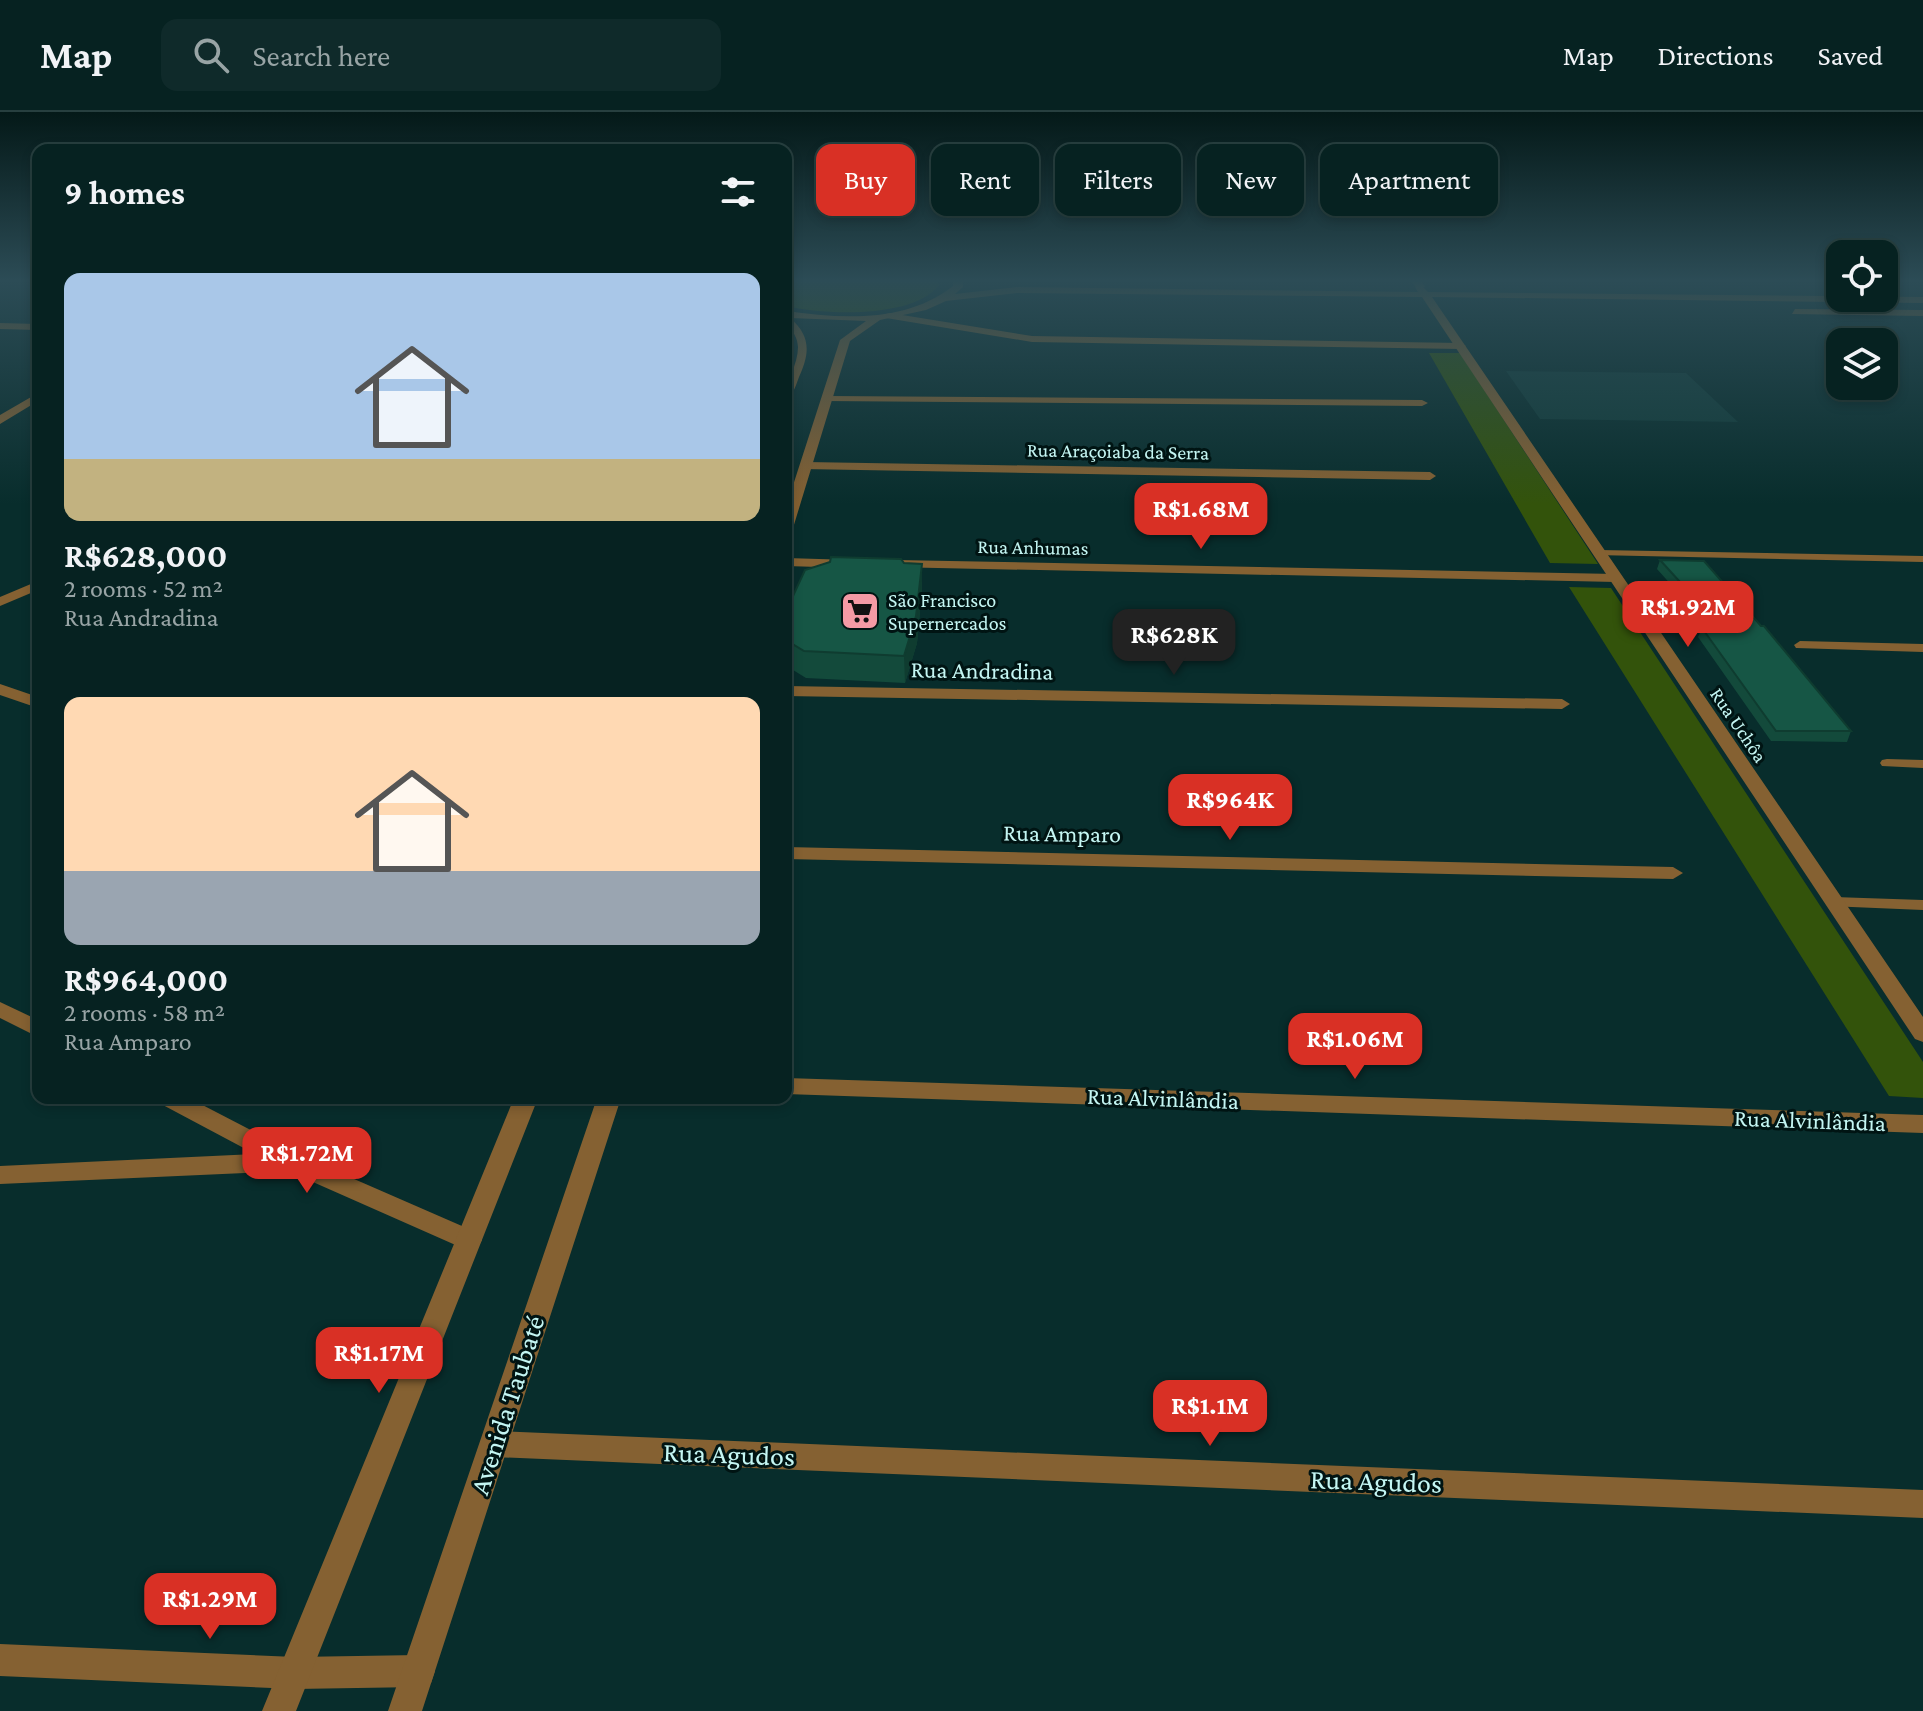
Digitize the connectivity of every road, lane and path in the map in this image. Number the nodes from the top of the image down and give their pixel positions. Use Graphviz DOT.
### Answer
graph roads {
  1 [pos="801,355"];
  2 [pos="841,355"];
  3 [pos="1467,355"];
  4 [pos="792,379"];
  5 [pos="828,399"];
  6 [pos="32,400"];
  7 [pos="1422,403"];
  8 [pos="0,420"];
  9 [pos="806,466"];
  10 [pos="1430,476"];
  11 [pos="792,502"];
  12 [pos="1599,553"];
  13 [pos="1923,559"];
  14 [pos="792,562"];
  15 [pos="866,564"];
  16 [pos="882,564"];
  17 [pos="1616,578"];
  18 [pos="32,588"];
  19 [pos="0,602"];
  20 [pos="1800,645"];
  21 [pos="1923,648"];
  22 [pos="1,691"];
  23 [pos="792,691"];
  24 [pos="32,701"];
  25 [pos="1562,704"];
  26 [pos="1887,763"];
  27 [pos="1923,764"];
  28 [pos="792,853"];
  29 [pos="1673,873"];
  30 [pos="1834,902"];
  31 [pos="1923,905"];
  32 [pos="0,1009"];
  33 [pos="32,1026"];
  34 [pos="1923,1034"];
  35 [pos="792,1086"];
  36 [pos="180,1104"];
  37 [pos="524,1104"];
  38 [pos="607,1104"];
  39 [pos="1923,1124"];
  40 [pos="290,1162"];
  41 [pos="0,1175"];
  42 [pos="469,1240"];
  43 [pos="494,1444"];
  44 [pos="1923,1504"];
  45 [pos="0,1660"];
  46 [pos="419,1671"];
  47 [pos="295,1673"];
  48 [pos="279,1711"];
  49 [pos="405,1711"];
  1 -- 4 [label="street"];
  2 -- 5 [label="street"];
  3 -- 12 [label="street, Rua Uchôa"];
  5 -- 7 [label="street"];
  5 -- 9 [label="street"];
  6 -- 8 [label="street"];
  9 -- 10 [label="street, Rua Araçoiaba da Serra"];
  9 -- 11 [label="street"];
  12 -- 13 [label="lane"];
  12 -- 17 [label="street, Rua Uchôa"];
  14 -- 15 [label="street"];
  16 -- 17 [label="street, Rua Anhumas"];
  17 -- 30 [label="street, Rua Uchôa"];
  18 -- 19 [label="street"];
  20 -- 21 [label="lane"];
  22 -- 24 [label="street"];
  23 -- 25 [label="street, Rua Andradina"];
  26 -- 27 [label="lane"];
  28 -- 29 [label="street, Rua Amparo"];
  30 -- 31 [label="lane"];
  30 -- 34 [label="street, Rua Uchôa"];
  32 -- 33 [label="street"];
  35 -- 39 [label="street, Rua Alvinlândia"];
  36 -- 40 [label="street"];
  37 -- 42 [label="street"];
  38 -- 43 [label="street, Avenida Taubaté"];
  40 -- 41 [label="street"];
  40 -- 42 [label="street"];
  42 -- 47 [label="street"];
  43 -- 44 [label="street, Rua Agudos"];
  43 -- 46 [label="street, Avenida Taubaté"];
  45 -- 47 [label="street"];
  46 -- 47 [label="street"];
  46 -- 49 [label="street, Avenida Taubaté"];
  47 -- 48 [label="street"];
}
